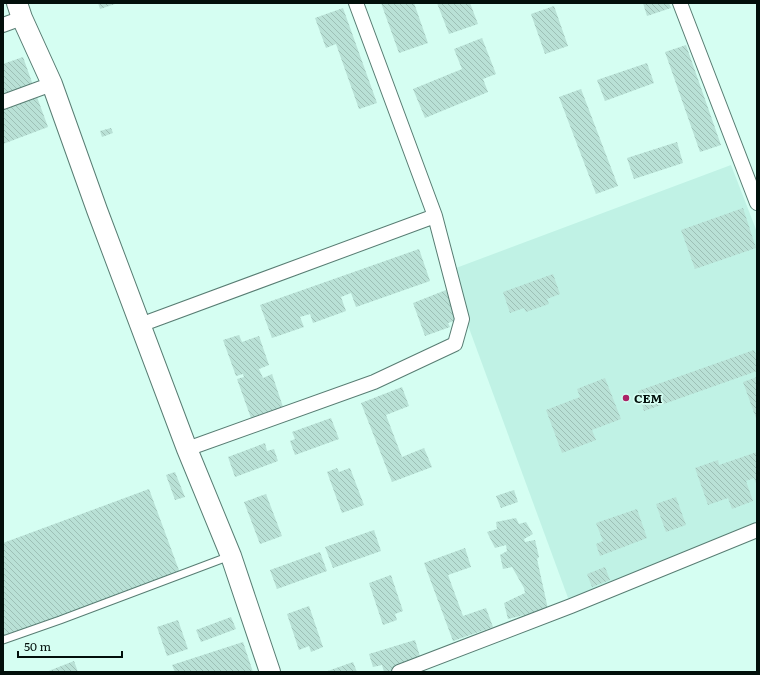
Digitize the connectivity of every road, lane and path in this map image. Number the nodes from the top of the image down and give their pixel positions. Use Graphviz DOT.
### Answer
graph roads {
  1 [pos="356,3"];
  2 [pos="680,3"];
  3 [pos="19,10"];
  4 [pos="3,25"];
  5 [pos="52,84"];
  6 [pos="3,102"];
  7 [pos="757,203"];
  8 [pos="435,216"];
  9 [pos="140,325"];
  10 [pos="187,449"];
  11 [pos="757,530"];
  12 [pos="231,556"];
  13 [pos="3,640"];
  14 [pos="270,672"];
  15 [pos="400,672"];
  1 -- 8 [label="street"];
  2 -- 7 [label="street"];
  3 -- 4 [label="street"];
  3 -- 5 [label="main road"];
  5 -- 6 [label="street"];
  5 -- 9 [label="main road"];
  8 -- 9 [label="street"];
  8 -- 10 [label="street"];
  9 -- 10 [label="main road"];
  10 -- 12 [label="main road"];
  11 -- 15 [label="street"];
  12 -- 13 [label="lane"];
  12 -- 14 [label="main road"];
}
